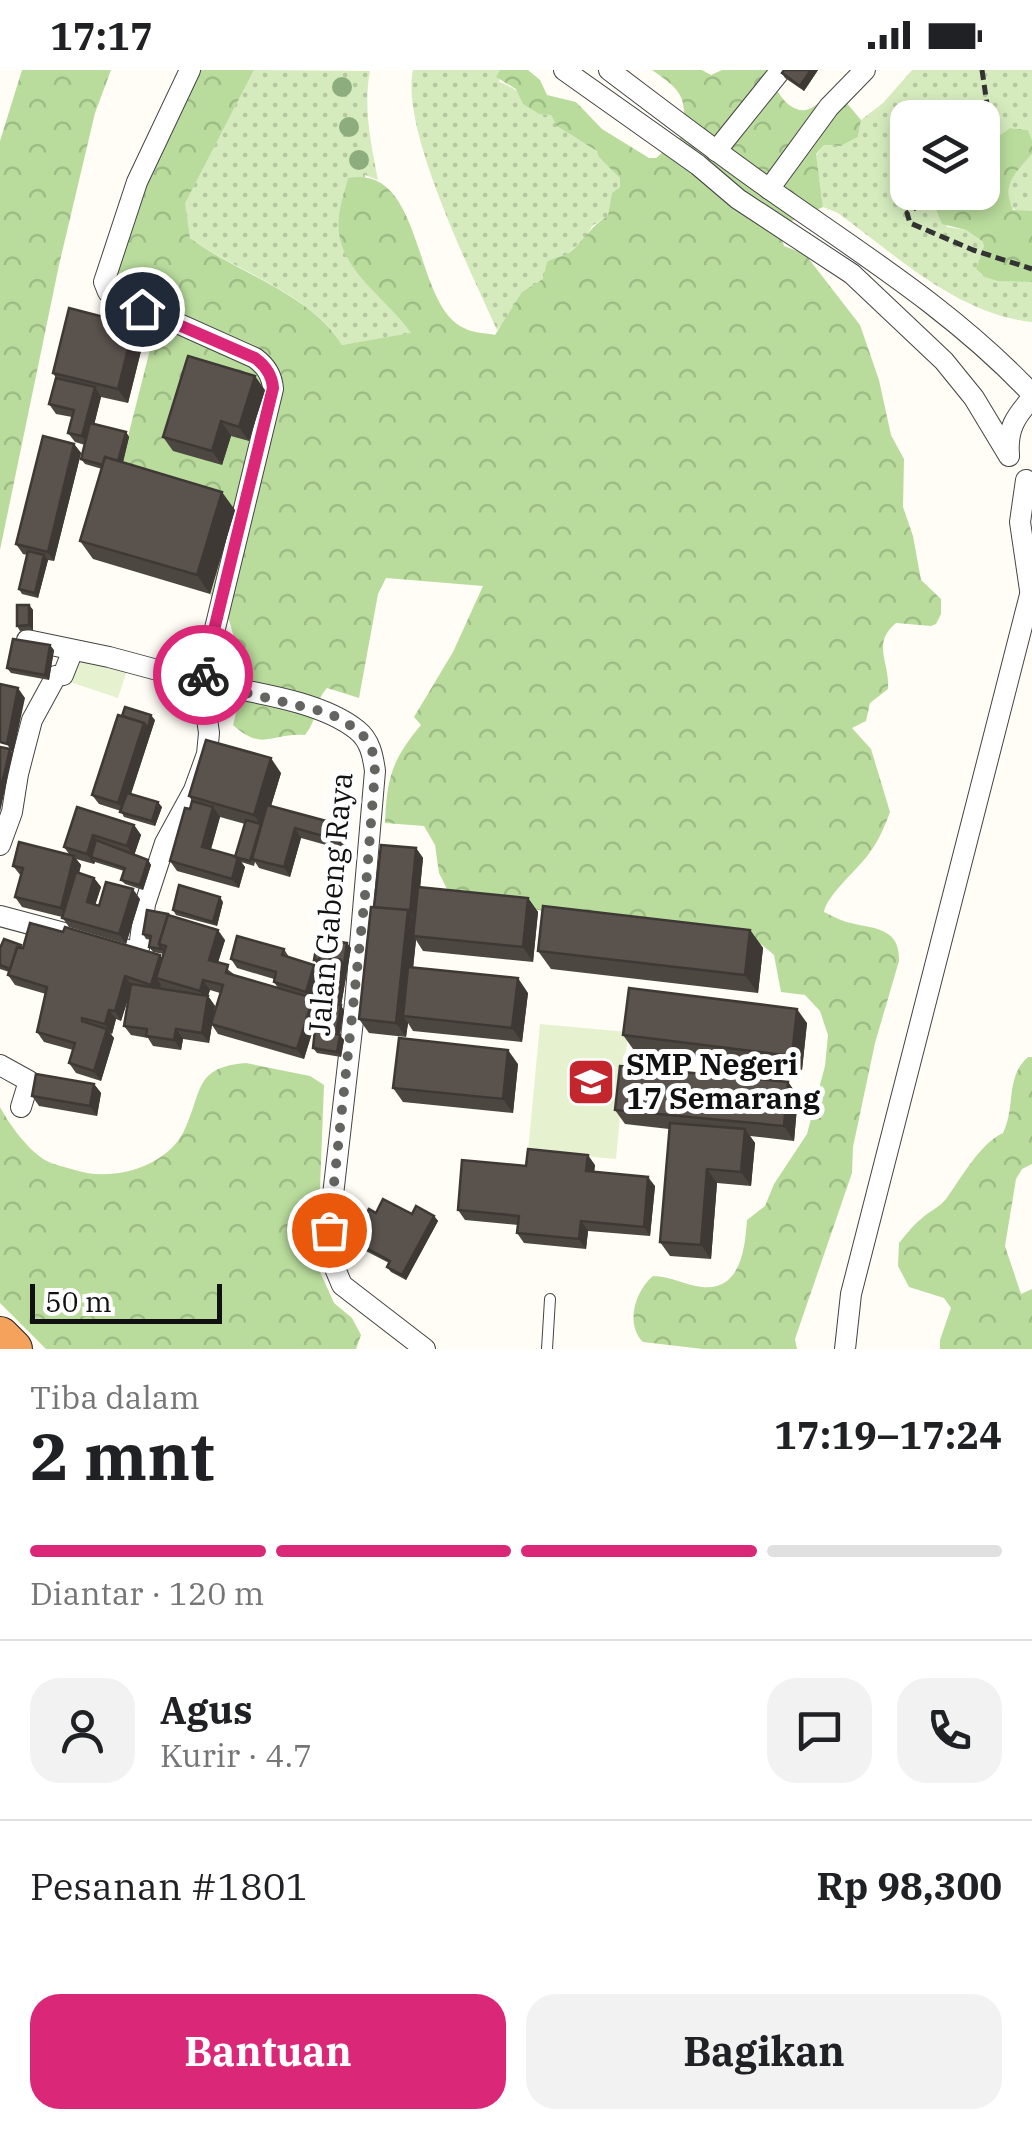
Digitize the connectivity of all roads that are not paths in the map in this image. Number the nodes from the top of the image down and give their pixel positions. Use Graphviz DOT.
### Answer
graph roads {
  1 [pos="190,70"];
  2 [pos="564,70"];
  3 [pos="609,70"];
  4 [pos="781,70"];
  5 [pos="865,70"];
  6 [pos="716,151"];
  7 [pos="769,189"];
  8 [pos="1032,396"];
  9 [pos="1010,456"];
  10 [pos="1029,481"];
  11 [pos="1031,589"];
  12 [pos="27,640"];
  13 [pos="73,650"];
  14 [pos="202,682"];
  15 [pos="0,845"];
  16 [pos="0,916"];
  17 [pos="0,1064"];
  18 [pos="20,1107"];
  19 [pos="550,1299"];
  20 [pos="0,1336"];
  21 [pos="13,1349"];
  22 [pos="424,1349"];
  23 [pos="547,1349"];
  24 [pos="845,1349"];
  1 -- 14 [label="street"];
  2 -- 9 [label="street"];
  3 -- 6 [label="street"];
  4 -- 6 [label="street"];
  5 -- 7 [label="street"];
  6 -- 7 [label="street"];
  7 -- 8 [label="street"];
  8 -- 9 [label="street"];
  9 -- 10 [label="street"];
  10 -- 11 [label="street"];
  11 -- 24 [label="street"];
  12 -- 13 [label="street"];
  13 -- 14 [label="street"];
  13 -- 15 [label="street"];
  14 -- 16 [label="street"];
  14 -- 22 [label="street, Jalan Gabeng Raya"];
  17 -- 18 [label="street"];
  19 -- 23 [label="lane"];
  20 -- 21 [label="highway"];
}
